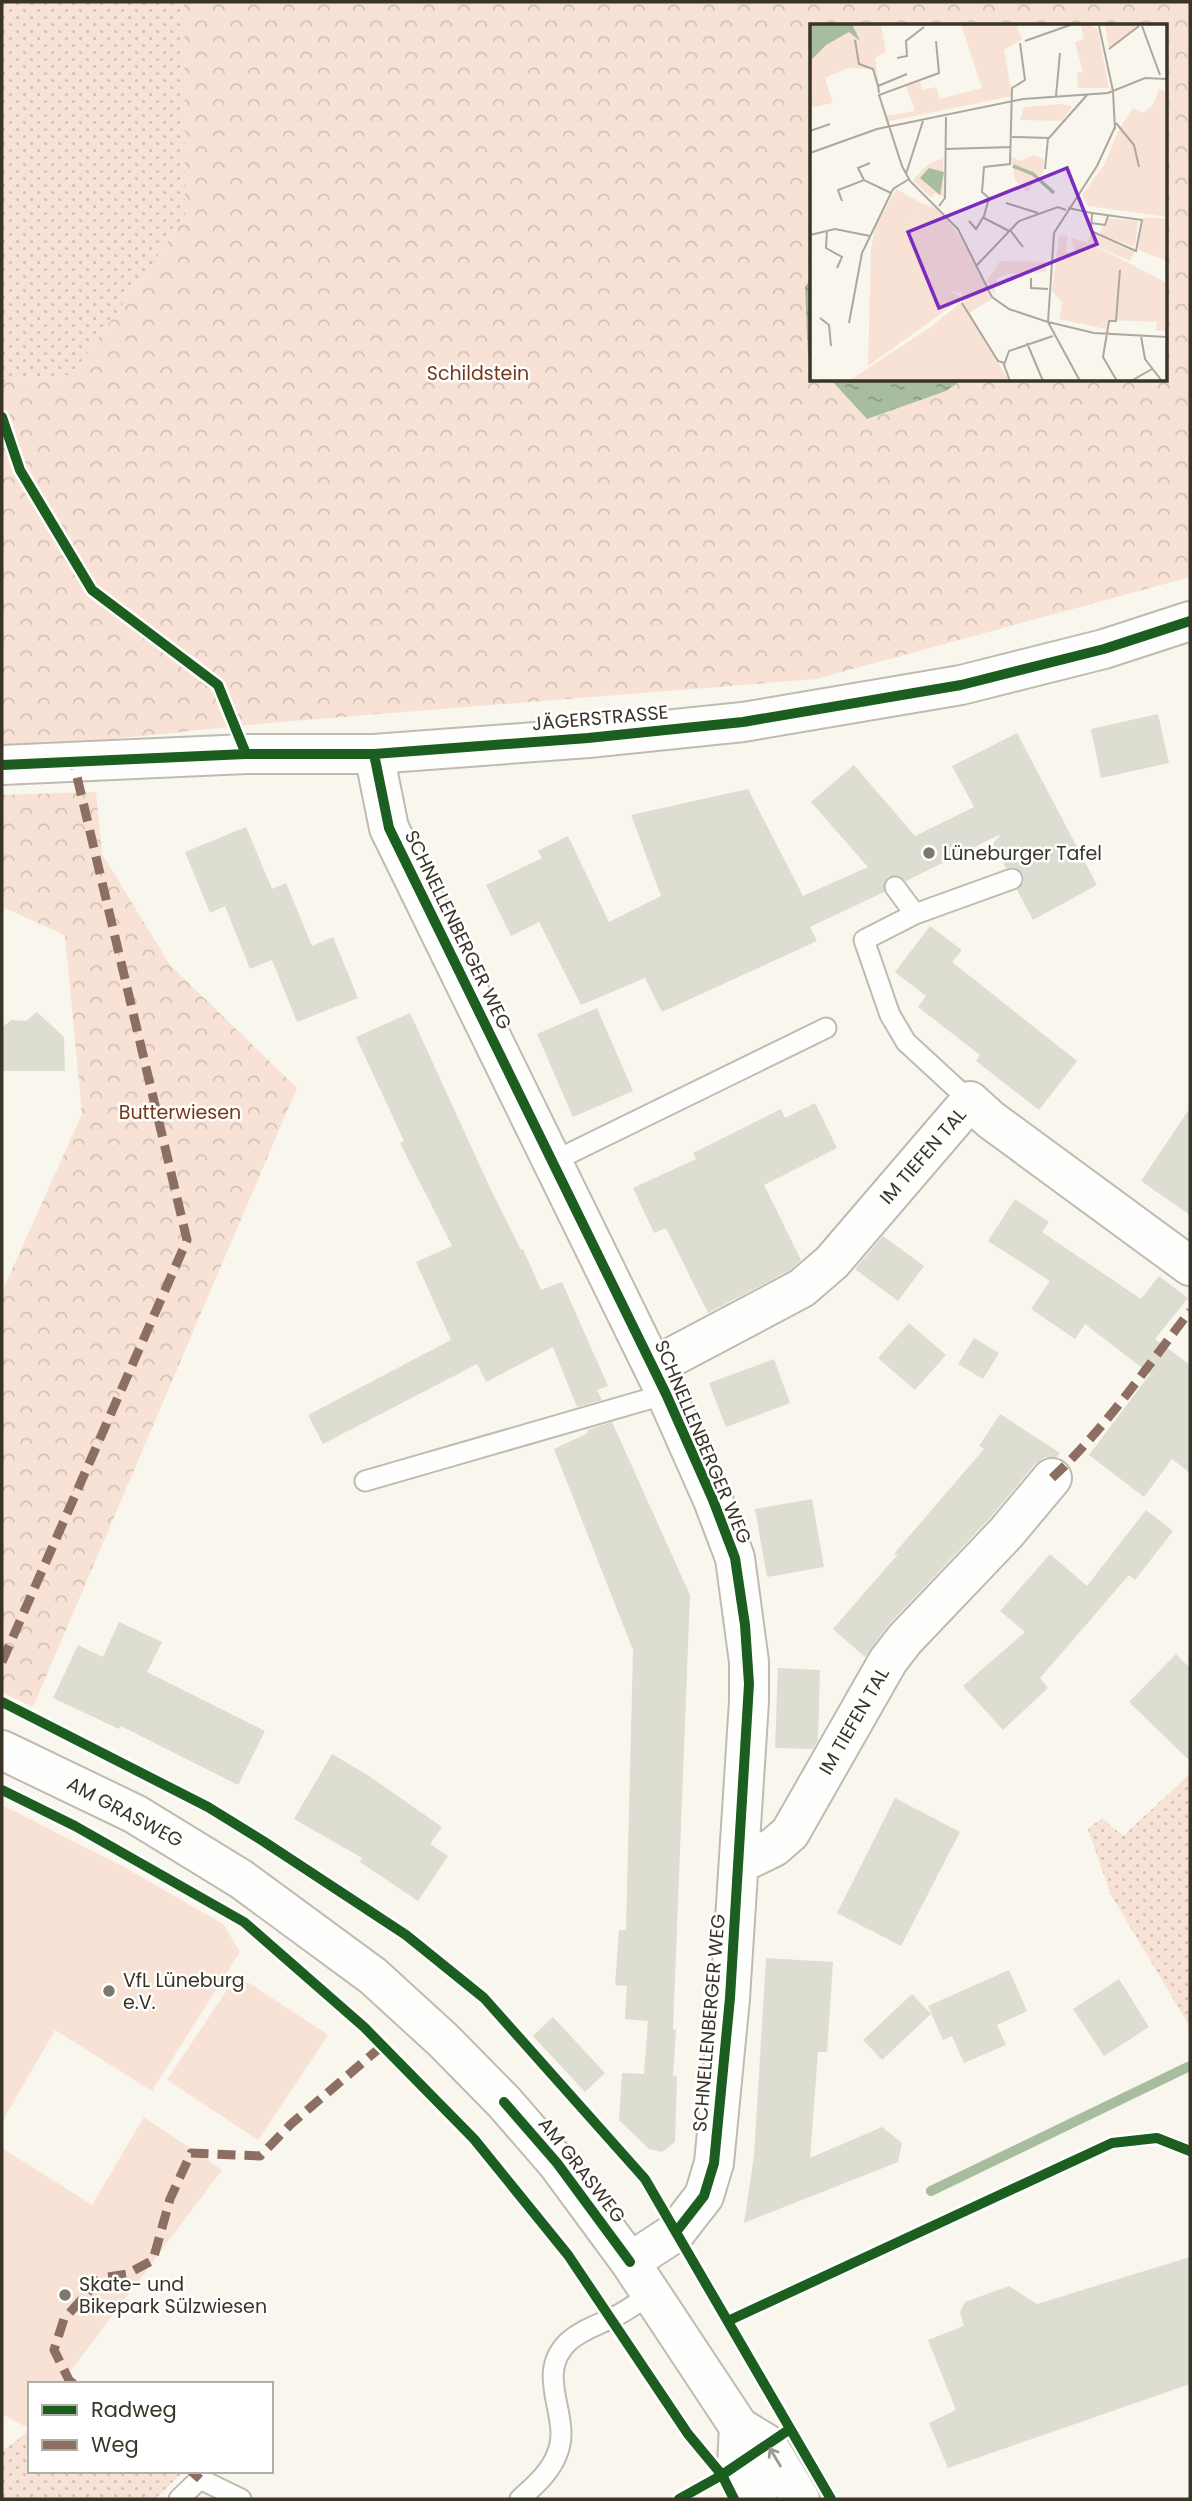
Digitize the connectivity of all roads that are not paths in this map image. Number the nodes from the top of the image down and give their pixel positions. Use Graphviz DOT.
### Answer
graph roads {
  1 [pos="1190,621"];
  2 [pos="374,754"];
  3 [pos="2,765"];
  4 [pos="1012,879"];
  5 [pos="895,887"];
  6 [pos="915,914"];
  7 [pos="827,1028"];
  8 [pos="970,1101"];
  9 [pos="552,1162"];
  10 [pos="1190,1266"];
  11 [pos="659,1381"];
  12 [pos="1052,1478"];
  13 [pos="365,1481"];
  14 [pos="2,1750"];
  15 [pos="740,1864"];
  16 [pos="630,2262"];
  17 [pos="651,2294"];
  18 [pos="739,2427"];
  19 [pos="179,2499"];
  20 [pos="242,2499"];
  21 [pos="520,2499"];
  22 [pos="757,2499"];
  23 [pos="800,2499"];
  1 -- 2 [label="street, JÄGERSTRASSE"];
  2 -- 3 [label="street, JÄGERSTRASSE"];
  2 -- 9 [label="street, SCHNELLENBERGER WEG"];
  4 -- 6 [label="lane"];
  5 -- 6 [label="lane"];
  6 -- 8 [label="lane"];
  7 -- 9 [label="lane"];
  8 -- 10 [label="street, IM TIEFEN TAL"];
  8 -- 11 [label="street, IM TIEFEN TAL"];
  9 -- 11 [label="street, SCHNELLENBERGER WEG"];
  11 -- 13 [label="lane"];
  11 -- 15 [label="street, SCHNELLENBERGER WEG"];
  12 -- 15 [label="street, IM TIEFEN TAL"];
  14 -- 16 [label="street, AM GRASWEG"];
  15 -- 16 [label="street, SCHNELLENBERGER WEG"];
  16 -- 17 [label="street"];
  17 -- 18 [label="street"];
  17 -- 21 [label="lane"];
  18 -- 22 [label="street"];
  23 -- 18 [label="street, one-way"];
  19 -- 20 [label="lane"];
}
